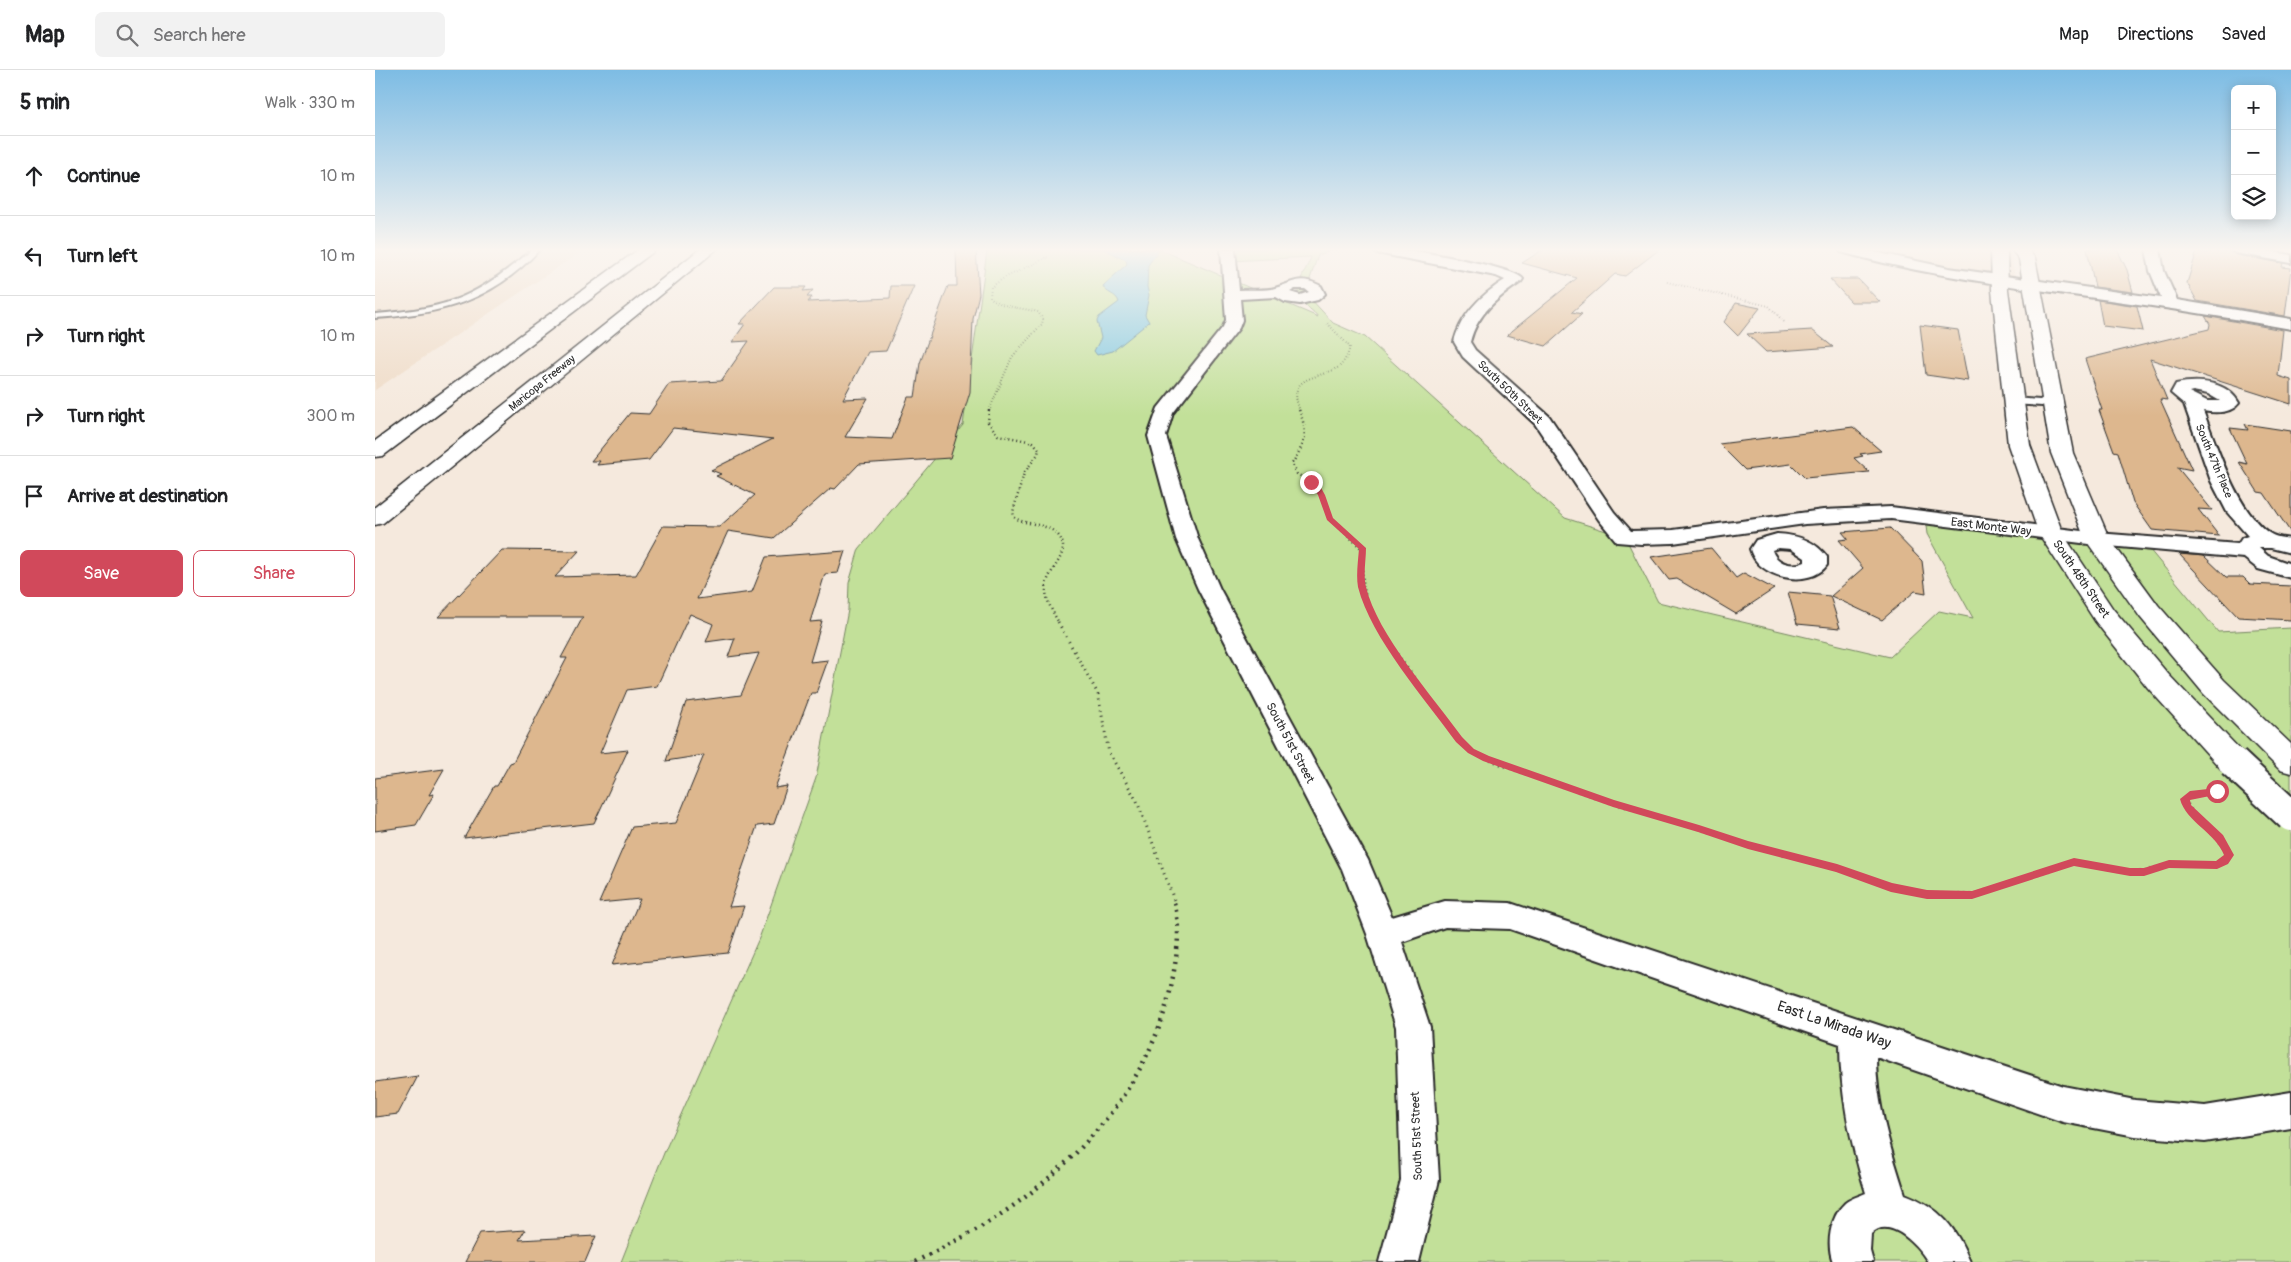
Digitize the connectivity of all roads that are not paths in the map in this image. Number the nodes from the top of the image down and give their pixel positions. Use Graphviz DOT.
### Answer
graph roads {
  1 [pos="453,305"];
  2 [pos="574,305"];
  3 [pos="640,305"];
  4 [pos="1232,305"];
  5 [pos="1484,305"];
  6 [pos="2003,305"];
  7 [pos="2035,305"];
  8 [pos="2171,305"];
  9 [pos="375,316"];
  10 [pos="2291,324"];
  11 [pos="2051,396"];
  12 [pos="2013,401"];
  13 [pos="2195,402"];
  14 [pos="375,451"];
  15 [pos="375,518"];
  16 [pos="1762,523"];
  17 [pos="2051,534"];
  18 [pos="1625,537"];
  19 [pos="2097,539"];
  20 [pos="1777,540"];
  21 [pos="2256,546"];
  22 [pos="2291,546"];
  23 [pos="2291,571"];
  24 [pos="2287,758"];
  25 [pos="2291,816"];
  26 [pos="1383,934"];
  27 [pos="1857,1033"];
  28 [pos="2291,1110"];
  29 [pos="1891,1210"];
  30 [pos="1399,1262"];
  31 [pos="1853,1262"];
  32 [pos="1951,1262"];
  1 -- 9 [label="lane"];
  2 -- 14 [label="main road"];
  3 -- 15 [label="main road, Maricopa Freeway"];
  4 -- 26 [label="street, South 51st Street"];
  5 -- 18 [label="street, South 50th Street"];
  6 -- 12 [label="main road, South 48th Street"];
  7 -- 11 [label="main road"];
  8 -- 10 [label="street"];
  11 -- 12 [label="lane"];
  11 -- 19 [label="main road"];
  12 -- 17 [label="main road, South 48th Street"];
  13 -- 21 [label="street, South 47th Place"];
  16 -- 17 [label="street, East Monte Way"];
  16 -- 18 [label="street, East Monte Way"];
  16 -- 20 [label="street"];
  17 -- 19 [label="street, East Monte Way"];
  17 -- 25 [label="main road, South 48th Street, bridge"];
  19 -- 21 [label="street, East Monte Way"];
  19 -- 24 [label="main road"];
  21 -- 22 [label="street, East Monte Way"];
  21 -- 23 [label="street, East Monte Way"];
  26 -- 27 [label="street, East La Mirada Way"];
  26 -- 30 [label="street, South 51st Street"];
  27 -- 28 [label="street, East La Mirada Way"];
  27 -- 29 [label="street"];
  29 -- 31 [label="street"];
  29 -- 32 [label="street"];
}
